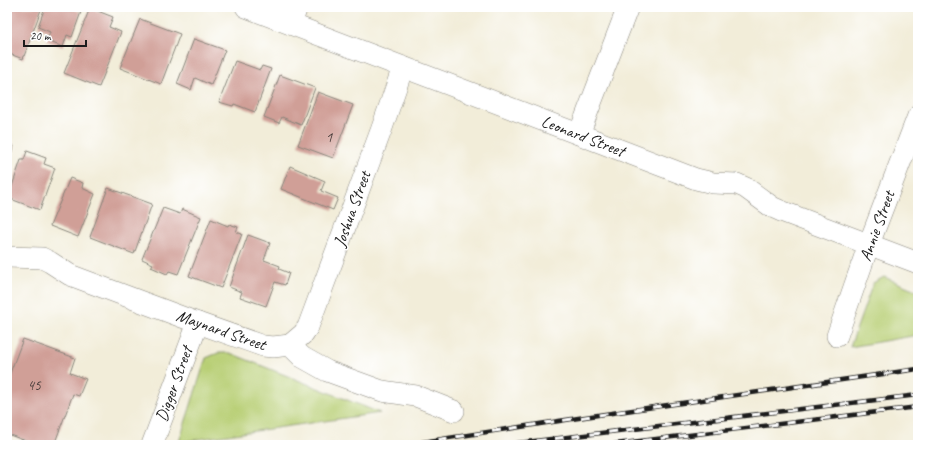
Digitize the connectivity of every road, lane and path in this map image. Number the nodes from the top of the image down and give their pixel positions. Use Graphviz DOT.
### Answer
graph roads {
  1 [pos="246,7"];
  2 [pos="628,7"];
  3 [pos="294,16"];
  4 [pos="403,67"];
  5 [pos="918,116"];
  6 [pos="579,134"];
  7 [pos="869,244"];
  8 [pos="7,257"];
  9 [pos="918,263"];
  10 [pos="198,323"];
  11 [pos="837,336"];
  12 [pos="290,344"];
  13 [pos="454,411"];
  14 [pos="152,445"];
  1 -- 3 [label="street, Leonard Street"];
  2 -- 6 [label="street"];
  3 -- 4 [label="street, Leonard Street"];
  4 -- 6 [label="street, Leonard Street"];
  4 -- 12 [label="street, Joshua Street"];
  5 -- 7 [label="street, Annie Street"];
  6 -- 7 [label="street, Leonard Street"];
  7 -- 9 [label="street, Leonard Street"];
  7 -- 11 [label="street, Annie Street"];
  8 -- 10 [label="street, Maynard Street"];
  10 -- 12 [label="street, Maynard Street"];
  10 -- 14 [label="street, Digger Street"];
  12 -- 13 [label="street, Maynard Street"];
}
